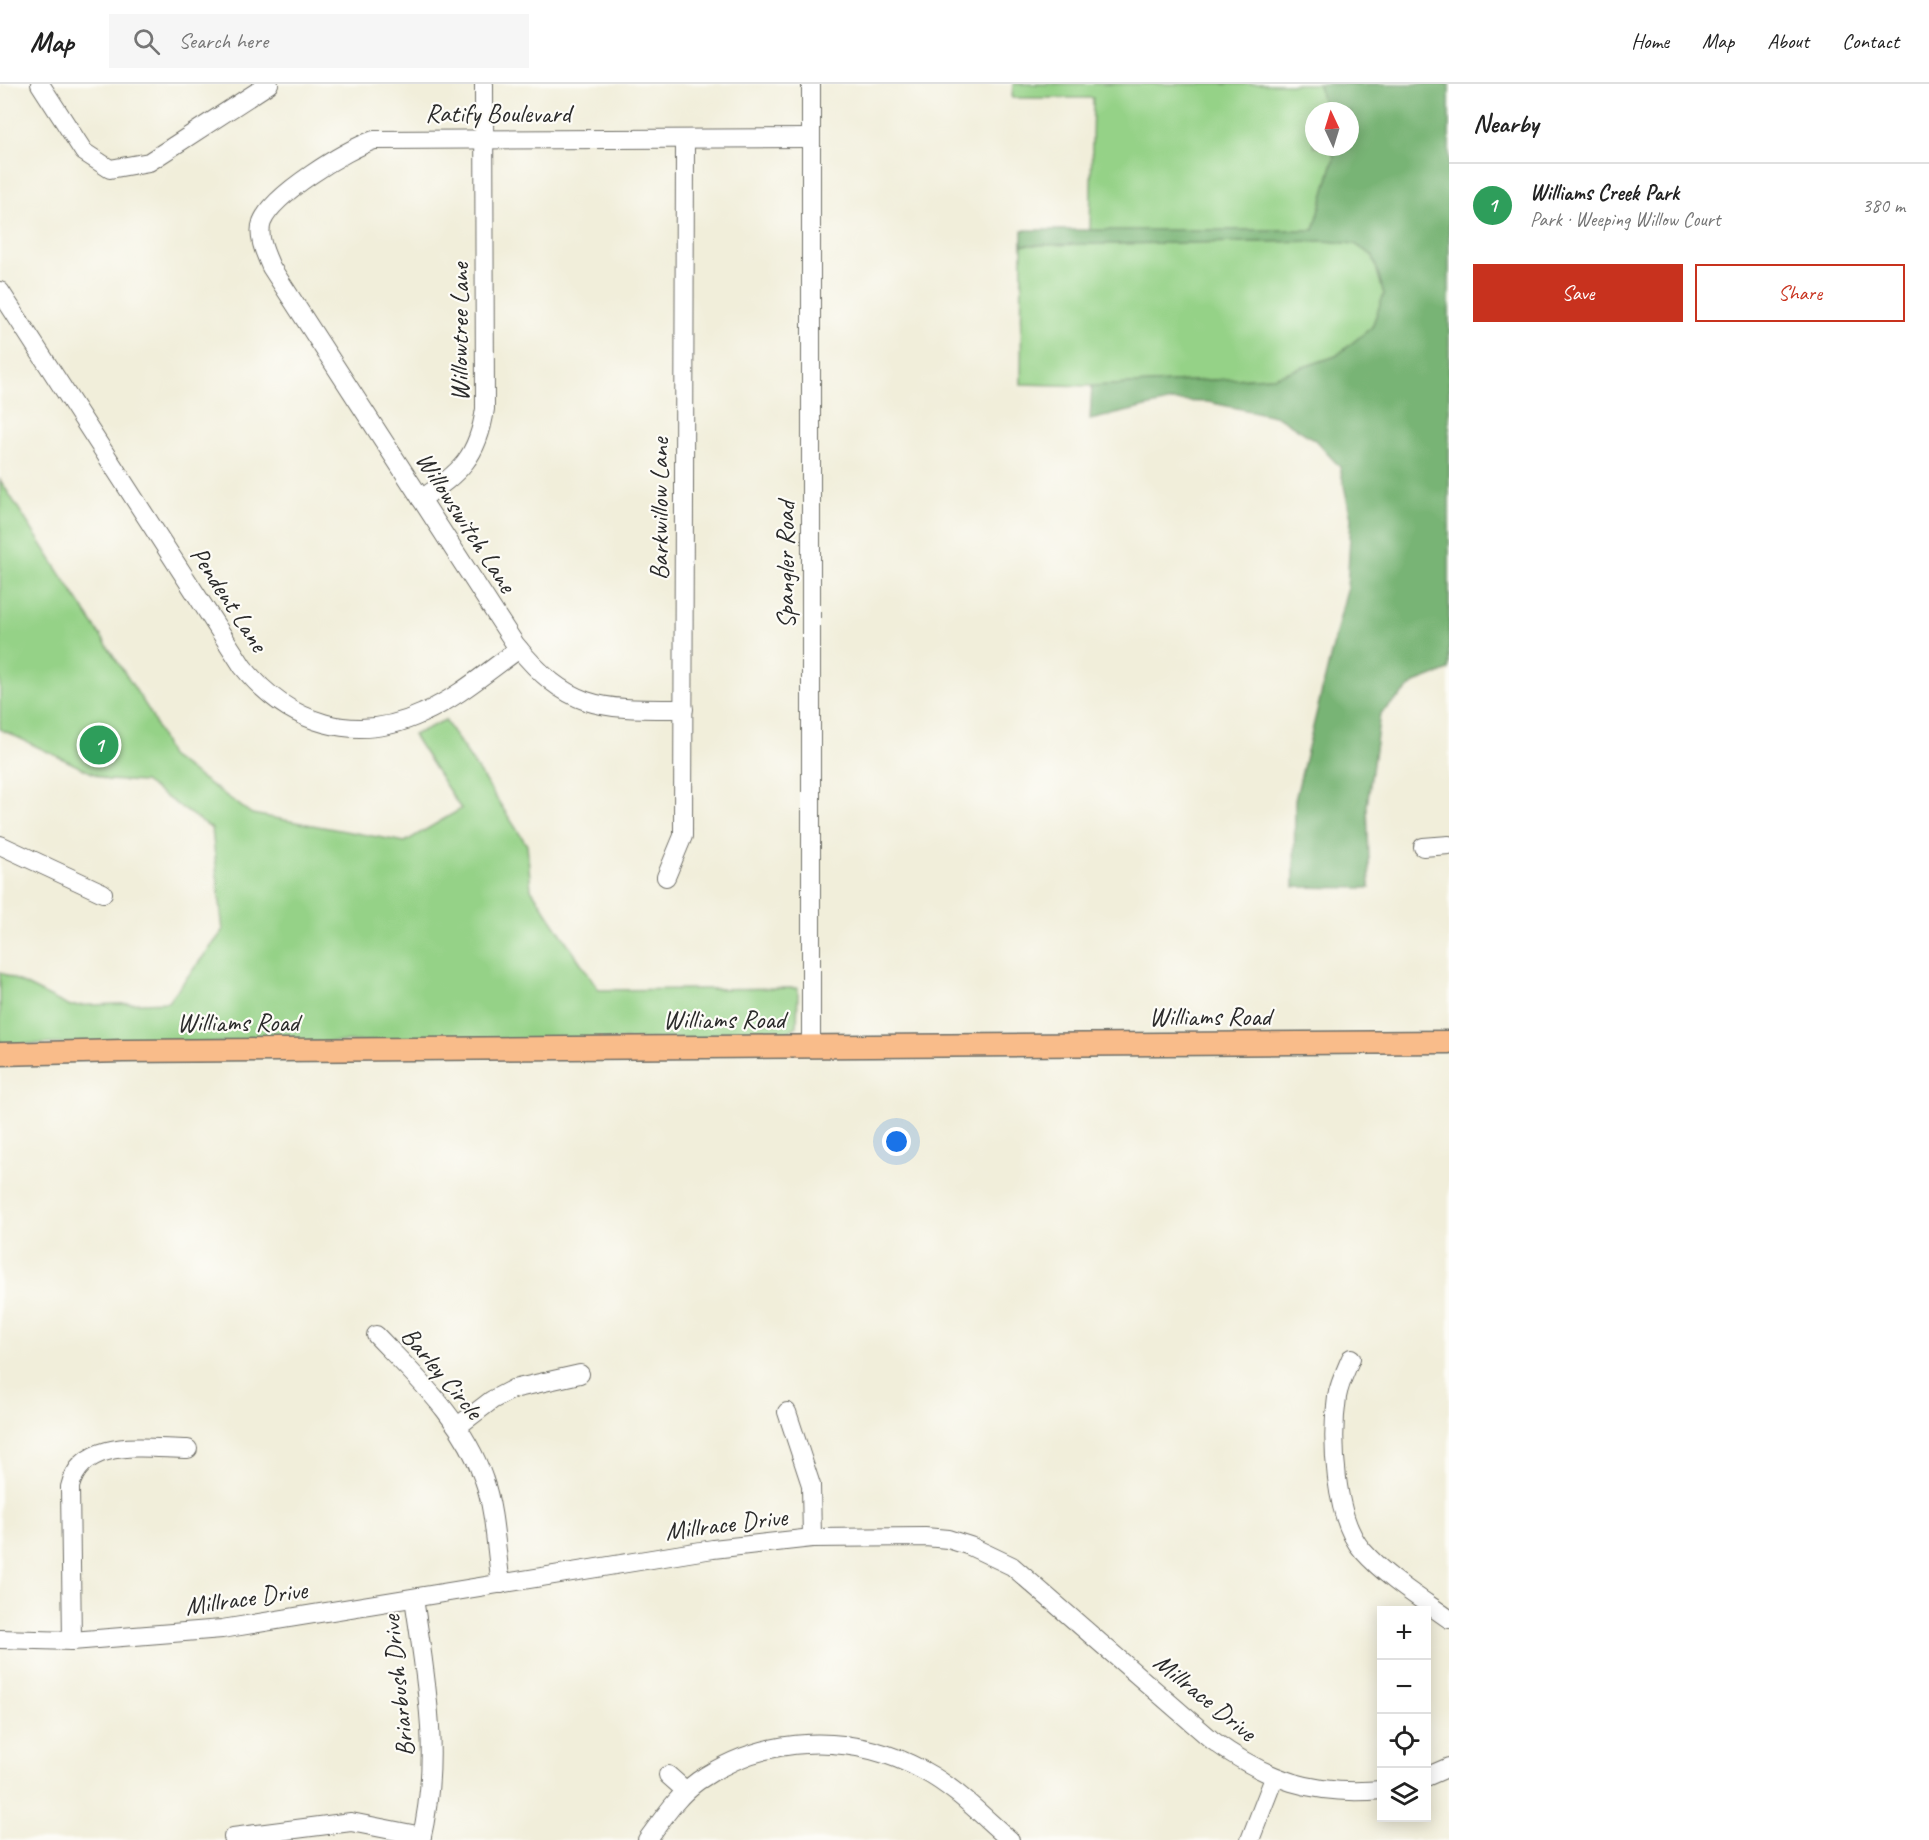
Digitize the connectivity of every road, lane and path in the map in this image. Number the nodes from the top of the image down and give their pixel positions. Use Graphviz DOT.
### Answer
graph roads {
  1 [pos="40,84"];
  2 [pos="269,84"];
  3 [pos="484,84"];
  4 [pos="811,84"];
  5 [pos="810,138"];
  6 [pos="484,139"];
  7 [pos="685,139"];
  8 [pos="271,267"];
  9 [pos="0,291"];
  10 [pos="421,499"];
  11 [pos="519,650"];
  12 [pos="684,709"];
  13 [pos="0,845"];
  14 [pos="1449,845"];
  15 [pos="1423,847"];
  16 [pos="666,877"];
  17 [pos="103,893"];
  18 [pos="1449,1042"];
  19 [pos="811,1047"];
  20 [pos="0,1054"];
  21 [pos="376,1335"];
  22 [pos="1351,1358"];
  23 [pos="580,1374"];
  24 [pos="787,1412"];
  25 [pos="458,1426"];
  26 [pos="188,1449"];
  27 [pos="812,1538"];
  28 [pos="501,1584"];
  29 [pos="414,1598"];
  30 [pos="1449,1619"];
  31 [pos="0,1639"];
  32 [pos="72,1641"];
  33 [pos="1449,1767"];
  34 [pos="668,1775"];
  35 [pos="1431,1775"];
  36 [pos="1274,1778"];
  37 [pos="1377,1790"];
  38 [pos="686,1791"];
  39 [pos="233,1837"];
  40 [pos="421,1838"];
  41 [pos="647,1840"];
  42 [pos="1010,1840"];
  43 [pos="1250,1840"];
  1 -- 2 [label="street"];
  3 -- 6 [label="street, Willowtree Lane"];
  4 -- 5 [label="street, Spangler Road"];
  5 -- 7 [label="street, Ratify Boulevard"];
  5 -- 19 [label="street, Spangler Road"];
  6 -- 7 [label="street, Ratify Boulevard"];
  6 -- 8 [label="street, Ratify Boulevard"];
  6 -- 10 [label="street, Willowtree Lane"];
  7 -- 12 [label="street, Barkwillow Lane"];
  8 -- 10 [label="street, Willowswitch Lane"];
  9 -- 11 [label="street, Pendent Lane"];
  10 -- 11 [label="street, Willowswitch Lane"];
  11 -- 12 [label="street, Willowswitch Lane"];
  12 -- 16 [label="street, Barkwillow Lane"];
  13 -- 17 [label="street"];
  14 -- 15 [label="street"];
  18 -- 19 [label="main road, Williams Road"];
  19 -- 20 [label="main road, Williams Road"];
  21 -- 25 [label="street, Barley Circle"];
  22 -- 30 [label="street"];
  23 -- 25 [label="street"];
  24 -- 27 [label="street"];
  25 -- 28 [label="street, Barley Circle"];
  26 -- 32 [label="street"];
  27 -- 28 [label="street, Millrace Drive"];
  27 -- 36 [label="street, Millrace Drive"];
  28 -- 29 [label="street, Millrace Drive"];
  29 -- 32 [label="street, Millrace Drive"];
  29 -- 40 [label="street, Briarbush Drive"];
  31 -- 32 [label="street, Millrace Drive"];
  33 -- 35 [label="street"];
  34 -- 38 [label="street"];
  36 -- 37 [label="street, Millrace Drive"];
  36 -- 43 [label="street"];
  38 -- 41 [label="street"];
  38 -- 42 [label="street"];
  39 -- 40 [label="street"];
}
